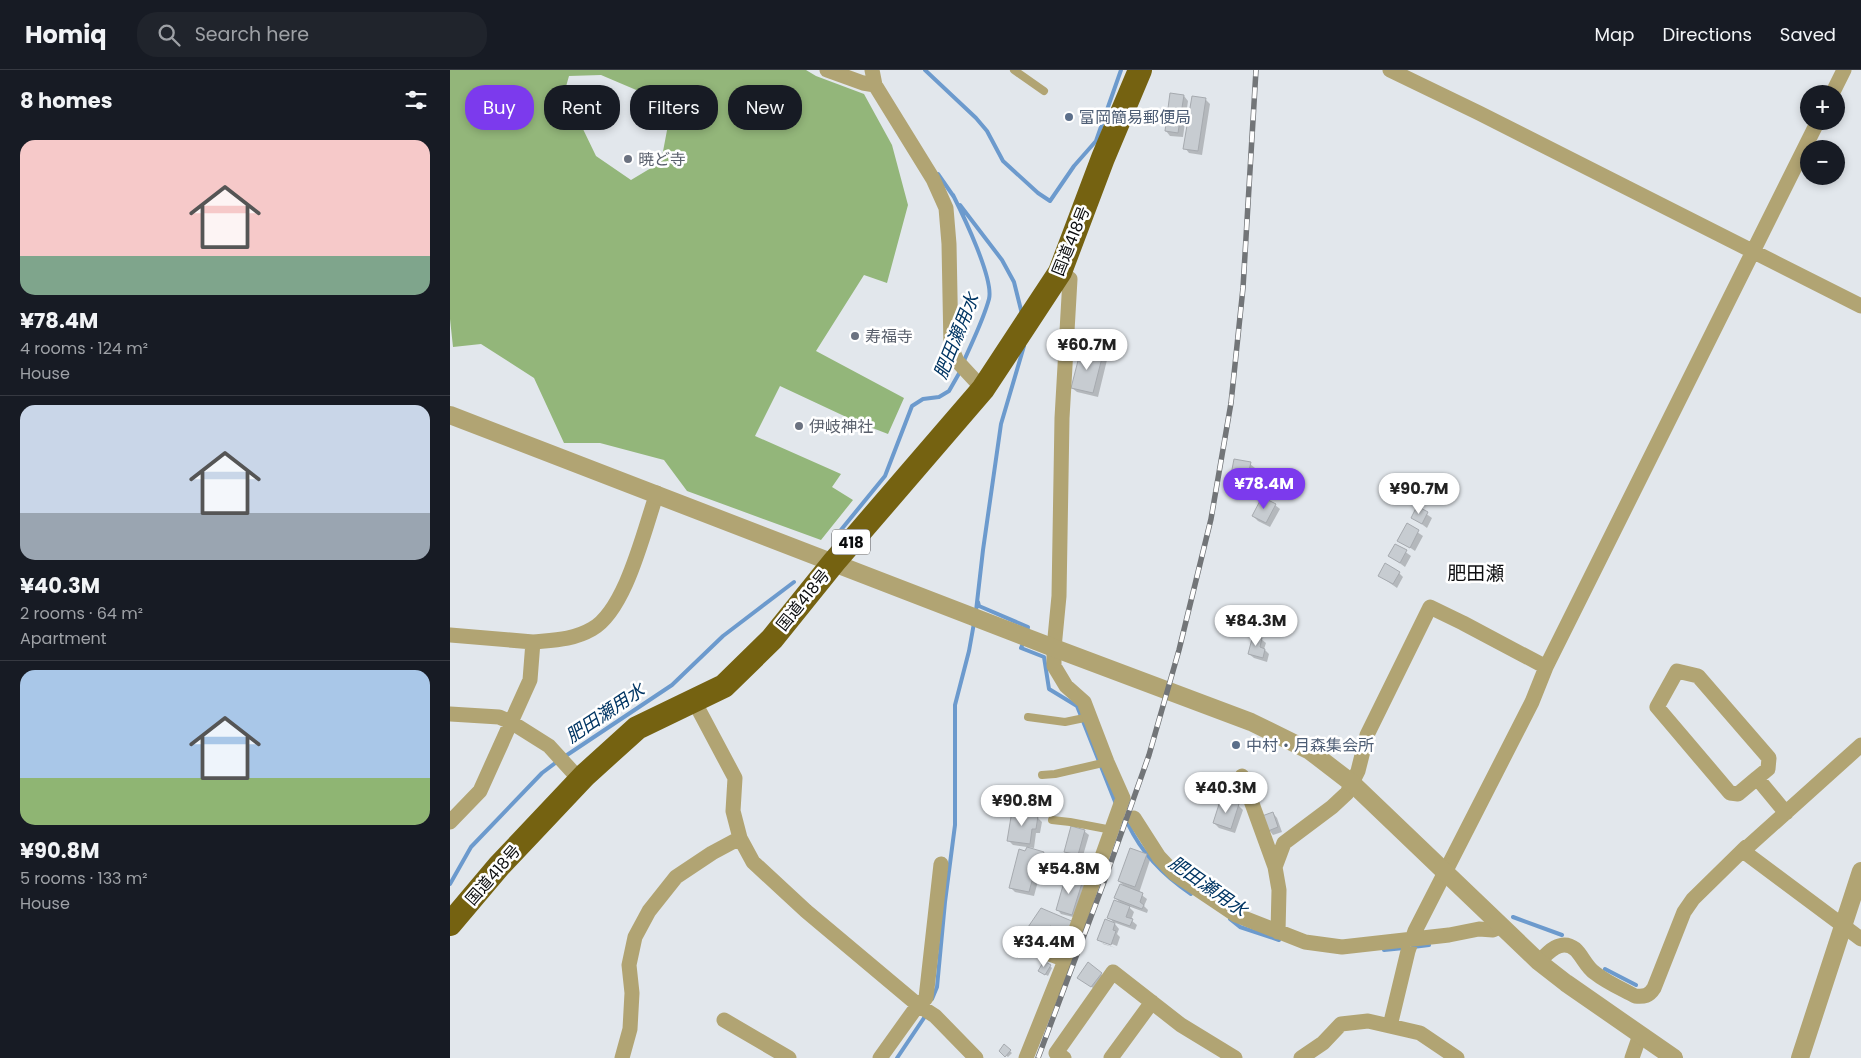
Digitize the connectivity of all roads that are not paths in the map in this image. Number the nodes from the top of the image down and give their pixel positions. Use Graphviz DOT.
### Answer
graph roads {
  1 [pos="827,70"];
  2 [pos="1014,70"];
  3 [pos="1140,70"];
  4 [pos="1390,70"];
  5 [pos="1844,70"];
  6 [pos="873,77"];
  7 [pos="1836,85"];
  8 [pos="1044,91"];
  9 [pos="1814,130"];
  10 [pos="1753,252"];
  11 [pos="1060,272"];
  12 [pos="1861,306"];
  13 [pos="983,389"];
  14 [pos="450,415"];
  15 [pos="657,493"];
  16 [pos="834,562"];
  17 [pos="450,635"];
  18 [pos="533,642"];
  19 [pos="1054,648"];
  20 [pos="1546,667"];
  21 [pos="694,701"];
  22 [pos="450,714"];
  23 [pos="1028,717"];
  24 [pos="1089,717"];
  25 [pos="511,722"];
  26 [pos="1861,745"];
  27 [pos="1107,762"];
  28 [pos="1042,775"];
  29 [pos="1242,776"];
  30 [pos="1757,778"];
  31 [pos="580,780"];
  32 [pos="1352,784"];
  33 [pos="1786,813"];
  34 [pos="1134,818"];
  35 [pos="1052,820"];
  36 [pos="450,822"];
  37 [pos="1112,830"];
  38 [pos="740,838"];
  39 [pos="1743,851"];
  40 [pos="941,864"];
  41 [pos="1036,865"];
  42 [pos="1275,867"];
  43 [pos="1861,871"];
  44 [pos="1445,873"];
  45 [pos="1095,879"];
  46 [pos="450,924"];
  47 [pos="1843,925"];
  48 [pos="1502,926"];
  49 [pos="1278,932"];
  50 [pos="1412,939"];
  51 [pos="1861,939"];
  52 [pos="1012,944"];
  53 [pos="1539,962"];
  54 [pos="1064,963"];
  55 [pos="1152,1002"];
  56 [pos="918,1005"];
  57 [pos="724,1020"];
  58 [pos="1390,1026"];
  59 [pos="1640,1035"];
  60 [pos="622,1058"];
  61 [pos="788,1058"];
  62 [pos="880,1058"];
  63 [pos="976,1058"];
  64 [pos="1026,1058"];
  65 [pos="1064,1058"];
  66 [pos="1111,1058"];
  67 [pos="1236,1058"];
  68 [pos="1301,1058"];
  69 [pos="1457,1058"];
  70 [pos="1632,1058"];
  71 [pos="1674,1058"];
  72 [pos="1800,1058"];
  1 -- 6 [label="street"];
  2 -- 8 [label="lane"];
  3 -- 11 [label="highway, 国道418号 / 418"];
  4 -- 10 [label="street"];
  5 -- 7 [label="street"];
  6 -- 13 [label="street"];
  9 -- 10 [label="street"];
  10 -- 12 [label="street"];
  10 -- 20 [label="street"];
  11 -- 13 [label="highway, 国道418号 / 418"];
  11 -- 19 [label="street"];
  13 -- 16 [label="highway, 国道418号 / 418"];
  14 -- 15 [label="street"];
  15 -- 16 [label="street"];
  15 -- 18 [label="street"];
  16 -- 19 [label="street"];
  16 -- 21 [label="highway, 国道418号 / 418"];
  17 -- 18 [label="street"];
  18 -- 25 [label="street"];
  19 -- 24 [label="street"];
  19 -- 32 [label="street"];
  20 -- 32 [label="street"];
  20 -- 44 [label="street"];
  21 -- 31 [label="highway, 国道418号 / 418"];
  21 -- 38 [label="street"];
  22 -- 25 [label="street"];
  23 -- 24 [label="lane"];
  24 -- 27 [label="street"];
  25 -- 31 [label="street"];
  25 -- 36 [label="street"];
  26 -- 33 [label="street"];
  27 -- 28 [label="lane"];
  27 -- 37 [label="street"];
  29 -- 42 [label="street"];
  30 -- 30 [label="street"];
  30 -- 33 [label="street"];
  31 -- 46 [label="highway, 国道418号 / 418"];
  32 -- 42 [label="street"];
  32 -- 44 [label="street"];
  33 -- 39 [label="street"];
  34 -- 49 [label="street"];
  35 -- 37 [label="lane"];
  37 -- 45 [label="street"];
  38 -- 56 [label="street"];
  38 -- 60 [label="street"];
  39 -- 47 [label="street"];
  39 -- 53 [label="street"];
  40 -- 56 [label="street"];
  41 -- 45 [label="lane"];
  42 -- 49 [label="street"];
  43 -- 47 [label="street"];
  44 -- 48 [label="street"];
  44 -- 50 [label="street"];
  45 -- 54 [label="street"];
  47 -- 51 [label="street"];
  47 -- 72 [label="street"];
  48 -- 50 [label="street"];
  48 -- 53 [label="street"];
  49 -- 50 [label="street"];
  50 -- 58 [label="street"];
  52 -- 54 [label="lane"];
  53 -- 59 [label="street"];
  54 -- 64 [label="street"];
  55 -- 65 [label="street"];
  55 -- 66 [label="street"];
  55 -- 67 [label="street"];
  56 -- 62 [label="street"];
  56 -- 63 [label="street"];
  57 -- 61 [label="street"];
  58 -- 68 [label="street"];
  58 -- 69 [label="street"];
  59 -- 70 [label="street"];
  59 -- 71 [label="street"];
}
